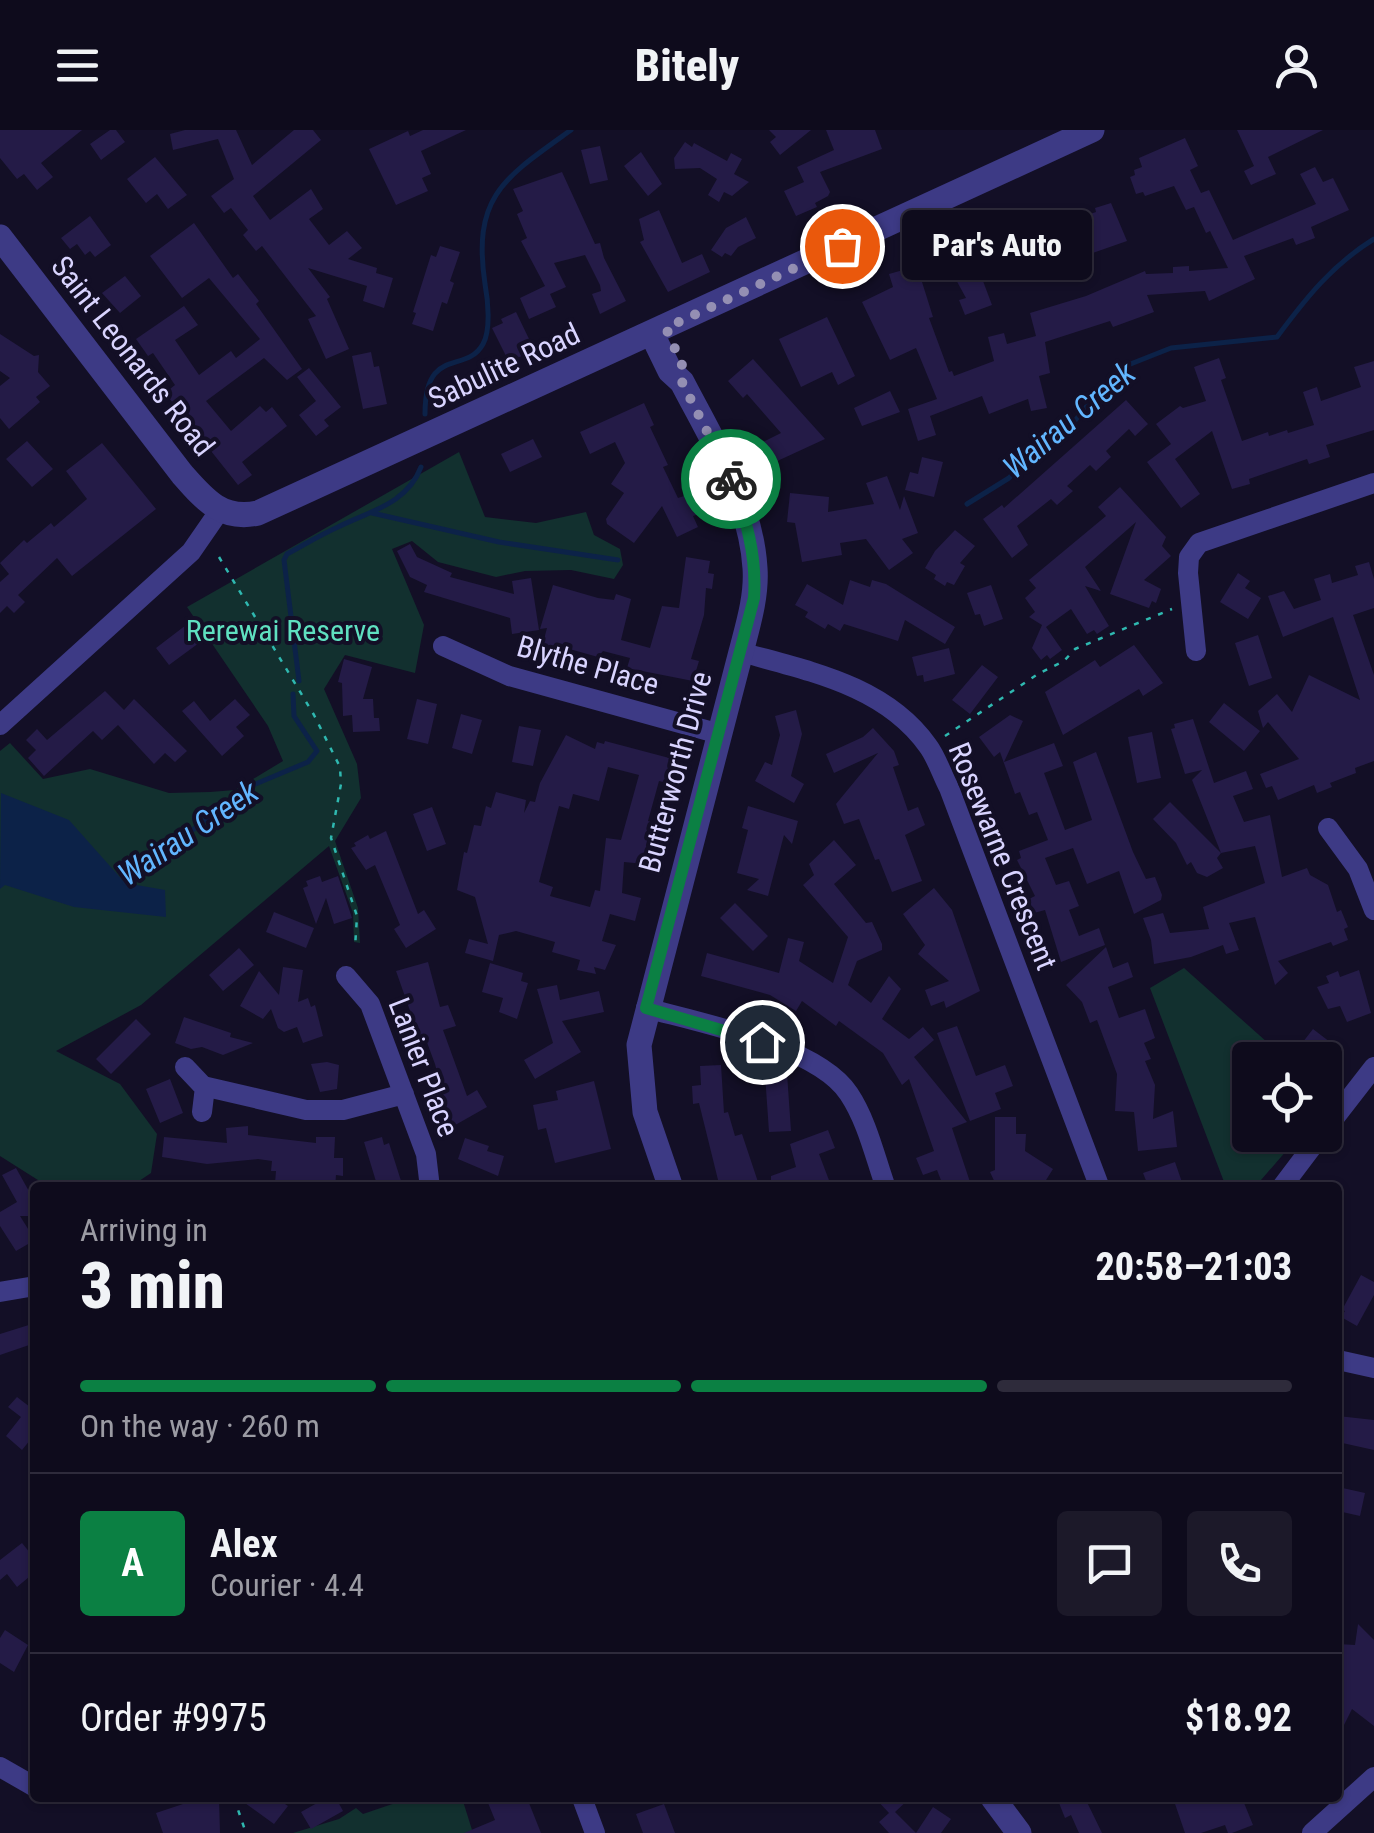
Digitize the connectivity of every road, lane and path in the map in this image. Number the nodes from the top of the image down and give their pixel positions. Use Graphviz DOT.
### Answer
graph roads {
  1 [pos="1092,130"];
  2 [pos="0,237"];
  3 [pos="659,331"];
  4 [pos="1374,483"];
  5 [pos="220,510"];
  6 [pos="219,556"];
  7 [pos="1182,604"];
  8 [pos="443,646"];
  9 [pos="742,652"];
  10 [pos="1196,652"];
  11 [pos="0,725"];
  12 [pos="720,734"];
  13 [pos="938,741"];
  14 [pos="1328,828"];
  15 [pos="1374,910"];
  16 [pos="354,948"];
  17 [pos="346,976"];
  18 [pos="646,1008"];
  19 [pos="1374,1066"];
  20 [pos="185,1067"];
  21 [pos="205,1087"];
  22 [pos="404,1094"];
  23 [pos="1342,1108"];
  24 [pos="202,1112"];
  25 [pos="1308,1152"];
  26 [pos="429,1182"];
  27 [pos="669,1182"];
  28 [pos="884,1182"];
  29 [pos="1098,1182"];
  30 [pos="1286,1182"];
  31 [pos="30,1287"];
  32 [pos="0,1292"];
  33 [pos="1342,1361"];
  34 [pos="1374,1368"];
  35 [pos="0,1767"];
  36 [pos="1374,1778"];
  37 [pos="30,1784"];
  38 [pos="235,1802"];
  39 [pos="583,1802"];
  40 [pos="995,1802"];
  41 [pos="246,1833"];
  42 [pos="595,1833"];
  43 [pos="1019,1833"];
  44 [pos="1312,1833"];
  1 -- 3 [label="street, Sabulite Road"];
  2 -- 5 [label="street, Saint Leonards Road"];
  3 -- 5 [label="street, Sabulite Road"];
  3 -- 9 [label="street, Butterworth Drive"];
  4 -- 10 [label="street"];
  5 -- 11 [label="street"];
  6 -- 16 [label="path"];
  7 -- 13 [label="path"];
  8 -- 12 [label="street, Blythe Place"];
  9 -- 12 [label="street, Butterworth Drive"];
  9 -- 29 [label="street, Rosewarne Crescent"];
  12 -- 18 [label="street, Butterworth Drive"];
  14 -- 15 [label="street"];
  17 -- 22 [label="street, Lanier Place"];
  18 -- 27 [label="street, Butterworth Drive"];
  18 -- 28 [label="street"];
  19 -- 23 [label="street"];
  20 -- 21 [label="street"];
  21 -- 22 [label="street"];
  21 -- 24 [label="street"];
  22 -- 26 [label="street, Lanier Place"];
  25 -- 30 [label="street"];
  31 -- 32 [label="street"];
  33 -- 34 [label="street"];
  35 -- 37 [label="street"];
  36 -- 44 [label="street"];
  38 -- 41 [label="path"];
  39 -- 42 [label="street"];
  40 -- 43 [label="street"];
}
